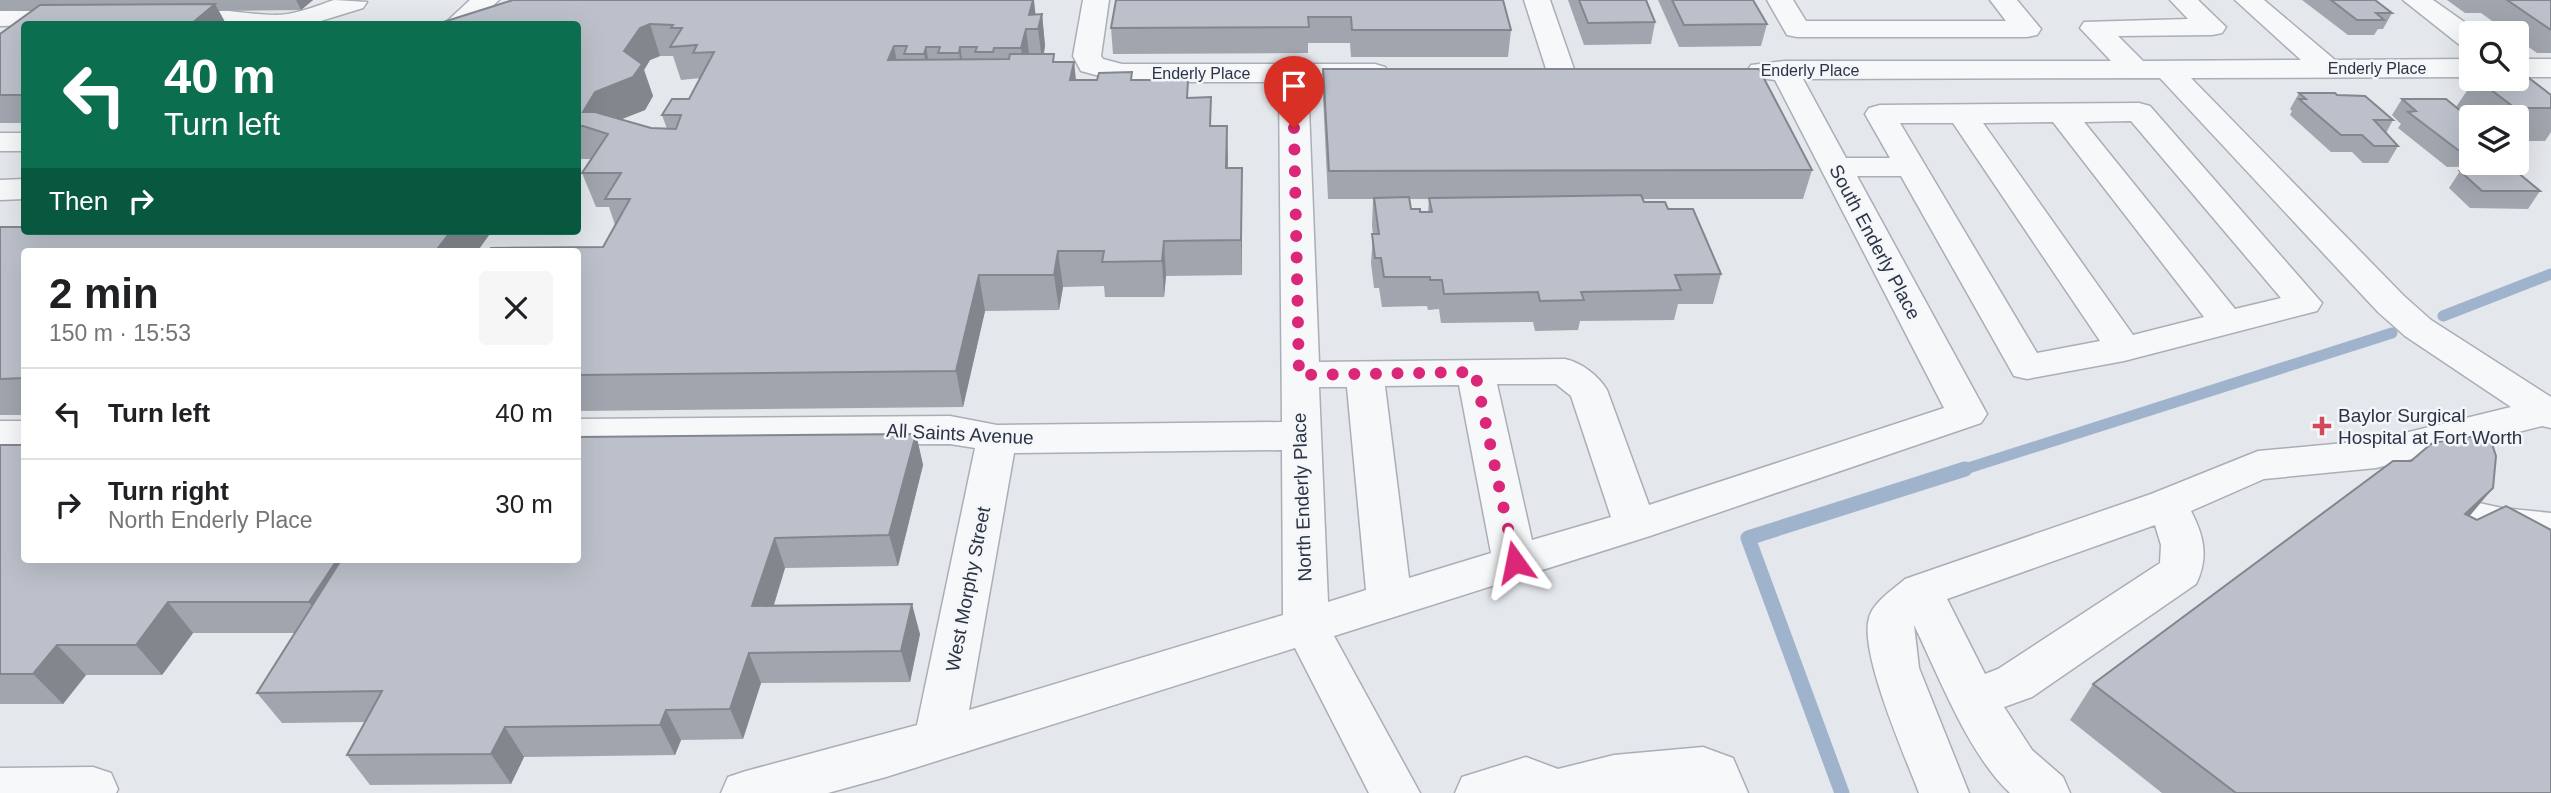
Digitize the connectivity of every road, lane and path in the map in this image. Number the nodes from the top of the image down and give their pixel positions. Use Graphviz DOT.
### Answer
graph roads {
  1 [pos="486,0"];
  2 [pos="1096,0"];
  3 [pos="1537,0"];
  4 [pos="1780,0"];
  5 [pos="2003,0"];
  6 [pos="2183,0"];
  7 [pos="2248,0"];
  8 [pos="2416,0"];
  9 [pos="355,1"];
  10 [pos="0,18"];
  11 [pos="32,18"];
  12 [pos="99,18"];
  13 [pos="139,18"];
  14 [pos="28,21"];
  15 [pos="255,21"];
  16 [pos="290,21"];
  17 [pos="334,21"];
  18 [pos="461,21"];
  19 [pos="21,26"];
  20 [pos="1837,30"];
  21 [pos="2459,31"];
  22 [pos="0,42"];
  23 [pos="2327,68"];
  24 [pos="2459,68"];
  25 [pos="2529,68"];
  26 [pos="2551,68"];
  27 [pos="2151,69"];
  28 [pos="1862,70"];
  29 [pos="1728,71"];
  30 [pos="1784,71"];
  31 [pos="1401,72"];
  32 [pos="1562,72"];
  33 [pos="1293,73"];
  34 [pos="2061,113"];
  35 [pos="1962,114"];
  36 [pos="0,142"];
  37 [pos="21,142"];
  38 [pos="1835,167"];
  39 [pos="1911,167"];
  40 [pos="21,189"];
  41 [pos="0,190"];
  42 [pos="2227,323"];
  43 [pos="2124,349"];
  44 [pos="1475,372"];
  45 [pos="1365,374"];
  46 [pos="1299,375"];
  47 [pos="2549,412"];
  48 [pos="581,432"];
  49 [pos="0,435"];
  50 [pos="21,435"];
  51 [pos="1300,436"];
  52 [pos="998,439"];
  53 [pos="2166,505"];
  54 [pos="2465,514"];
  55 [pos="1635,525"];
  56 [pos="2551,529"];
  57 [pos="1515,562"];
  58 [pos="1921,590"];
  59 [pos="1389,601"];
  60 [pos="1306,626"];
  61 [pos="1973,699"];
  62 [pos="939,740"];
  63 [pos="93,789"];
  64 [pos="0,790"];
  65 [pos="1559,792"];
  66 [pos="746,793"];
  67 [pos="1395,793"];
  68 [pos="1480,793"];
  69 [pos="1723,793"];
  70 [pos="1944,793"];
  71 [pos="2045,793"];
  1 -- 18 [label="street"];
  2 -- 33 [label="street, Enderly Place"];
  3 -- 32 [label="street"];
  4 -- 20 [label="street"];
  5 -- 20 [label="street"];
  6 -- 27 [label="street"];
  7 -- 23 [label="street"];
  8 -- 21 [label="street"];
  9 -- 16 [label="street"];
  9 -- 17 [label="street"];
  10 -- 11 [label="street"];
  11 -- 12 [label="street"];
  11 -- 14 [label="street"];
  13 -- 15 [label="street"];
  19 -- 22 [label="street"];
  20 -- 28 [label="street"];
  23 -- 24 [label="street, Enderly Place"];
  23 -- 27 [label="street, Enderly Place"];
  25 -- 26 [label="street"];
  27 -- 28 [label="street, Enderly Place"];
  27 -- 47 [label="street"];
  28 -- 30 [label="street, Enderly Place"];
  29 -- 30 [label="street, Enderly Place"];
  30 -- 38 [label="street, South Enderly Place"];
  31 -- 33 [label="street, Enderly Place"];
  33 -- 46 [label="street, North Enderly Place"];
  34 -- 35 [label="street"];
  34 -- 42 [label="street"];
  34 -- 42 [label="street"];
  35 -- 39 [label="street"];
  35 -- 43 [label="street"];
  36 -- 37 [label="street"];
  38 -- 39 [label="street"];
  38 -- 55 [label="street, South Enderly Place"];
  39 -- 43 [label="street"];
  40 -- 41 [label="street"];
  42 -- 43 [label="street"];
  44 -- 45 [label="street"];
  44 -- 55 [label="street"];
  44 -- 57 [label="street"];
  45 -- 46 [label="street"];
  45 -- 59 [label="street"];
  46 -- 51 [label="street, North Enderly Place"];
  47 -- 53 [label="street"];
  48 -- 52 [label="street, All Saints Avenue"];
  49 -- 50 [label="street"];
  51 -- 52 [label="street, All Saints Avenue"];
  51 -- 60 [label="street, North Enderly Place"];
  52 -- 62 [label="street, West Morphy Street"];
  53 -- 58 [label="street"];
  53 -- 61 [label="street"];
  54 -- 56 [label="street"];
  55 -- 57 [label="street"];
  57 -- 59 [label="street"];
  58 -- 61 [label="street"];
  58 -- 70 [label="street"];
  59 -- 60 [label="street"];
  60 -- 62 [label="street"];
  60 -- 67 [label="street"];
  61 -- 71 [label="street"];
  62 -- 66 [label="street"];
  63 -- 64 [label="street"];
  65 -- 68 [label="street"];
  65 -- 69 [label="street"];
}
